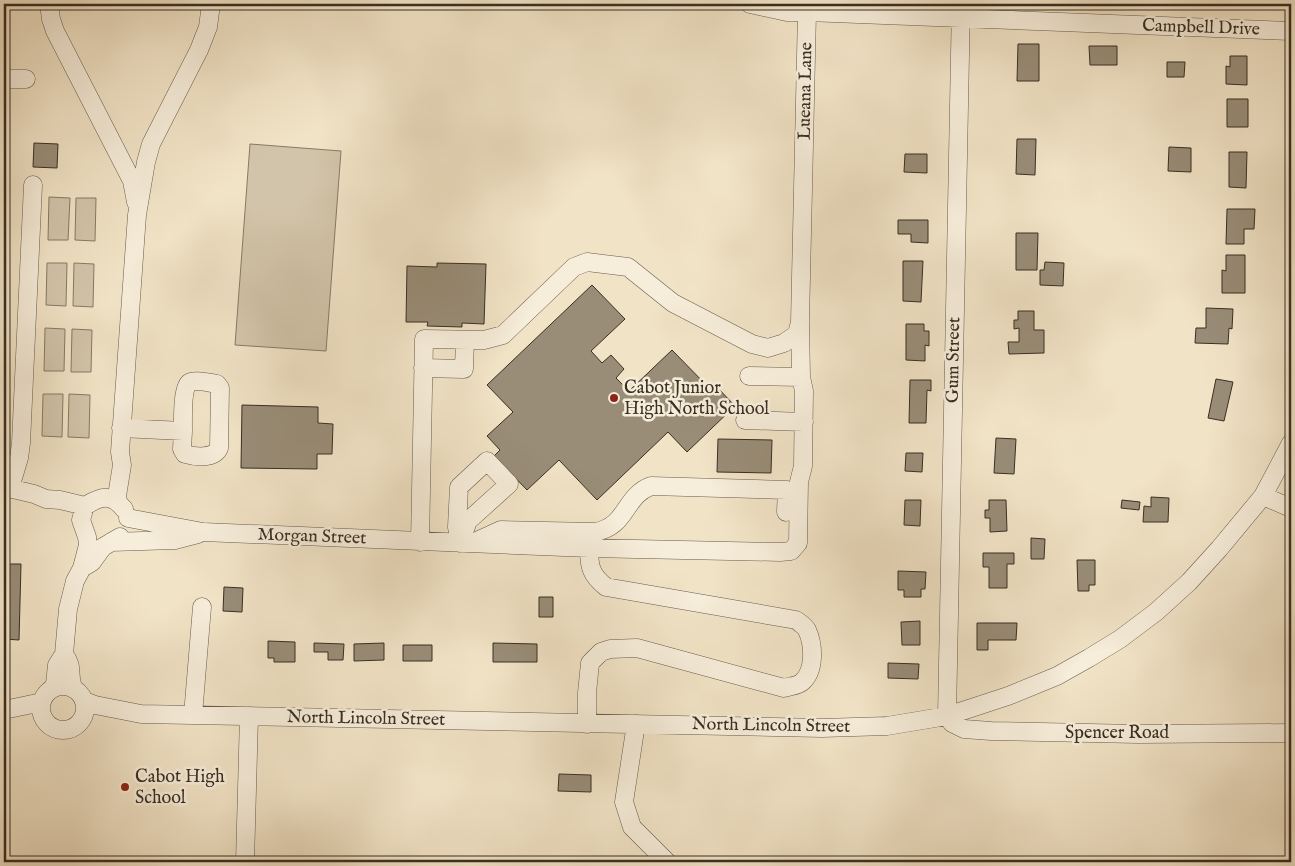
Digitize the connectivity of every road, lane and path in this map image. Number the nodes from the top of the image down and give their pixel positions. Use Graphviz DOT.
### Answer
graph roads {
  1 [pos="49,4"];
  2 [pos="211,4"];
  3 [pos="750,4"];
  4 [pos="960,11"];
  5 [pos="807,12"];
  6 [pos="1291,31"];
  7 [pos="4,79"];
  8 [pos="26,79"];
  9 [pos="34,185"];
  10 [pos="137,215"];
  11 [pos="800,322"];
  12 [pos="465,340"];
  13 [pos="423,368"];
  14 [pos="748,376"];
  15 [pos="801,376"];
  16 [pos="745,420"];
  17 [pos="804,422"];
  18 [pos="121,428"];
  19 [pos="183,431"];
  20 [pos="1291,442"];
  21 [pos="5,443"];
  22 [pos="120,452"];
  23 [pos="19,458"];
  24 [pos="799,482"];
  25 [pos="7,488"];
  26 [pos="1263,496"];
  27 [pos="118,502"];
  28 [pos="89,508"];
  29 [pos="1291,508"];
  30 [pos="128,518"];
  31 [pos="204,532"];
  32 [pos="87,538"];
  33 [pos="592,540"];
  34 [pos="110,542"];
  35 [pos="420,542"];
  36 [pos="466,543"];
  37 [pos="496,544"];
  38 [pos="82,568"];
  39 [pos="202,607"];
  40 [pos="64,654"];
  41 [pos="45,701"];
  42 [pos="81,701"];
  43 [pos="5,710"];
  44 [pos="193,715"];
  45 [pos="249,716"];
  46 [pos="947,716"];
  47 [pos="588,724"];
  48 [pos="636,724"];
  49 [pos="1291,733"];
  50 [pos="245,862"];
  51 [pos="668,862"];
  1 -- 10 [label="street"];
  2 -- 10 [label="street"];
  3 -- 5 [label="street"];
  4 -- 5 [label="street"];
  4 -- 6 [label="street, Campbell Drive"];
  4 -- 46 [label="street, Gum Street"];
  5 -- 11 [label="street, Lueana Lane"];
  7 -- 8 [label="street"];
  9 -- 23 [label="street"];
  10 -- 18 [label="street"];
  11 -- 12 [label="street"];
  11 -- 15 [label="street, Lueana Lane"];
  12 -- 13 [label="street"];
  12 -- 13 [label="street"];
  13 -- 35 [label="street"];
  14 -- 15 [label="street"];
  15 -- 17 [label="street, Lueana Lane"];
  16 -- 17 [label="street"];
  17 -- 24 [label="street, Lueana Lane"];
  18 -- 19 [label="street"];
  18 -- 22 [label="street"];
  20 -- 26 [label="street, North Lincoln Street"];
  21 -- 23 [label="street"];
  22 -- 27 [label="street"];
  22 -- 28 [label="street"];
  23 -- 25 [label="street"];
  24 -- 33 [label="street"];
  24 -- 33 [label="street, Lueana Lane"];
  25 -- 28 [label="street"];
  26 -- 29 [label="street"];
  26 -- 46 [label="street, North Lincoln Street"];
  27 -- 28 [label="street"];
  27 -- 30 [label="street"];
  28 -- 32 [label="street"];
  30 -- 31 [label="street, Morgan Street"];
  30 -- 34 [label="street"];
  31 -- 34 [label="street, Morgan Street"];
  31 -- 35 [label="street, Morgan Street"];
  32 -- 34 [label="street, Morgan Street"];
  32 -- 38 [label="street"];
  33 -- 36 [label="street"];
  33 -- 37 [label="street, Morgan Street"];
  33 -- 37 [label="street"];
  33 -- 47 [label="street"];
  34 -- 38 [label="street"];
  35 -- 36 [label="street, Morgan Street"];
  36 -- 37 [label="street, Morgan Street"];
  38 -- 40 [label="street"];
  39 -- 44 [label="street"];
  40 -- 41 [label="street"];
  40 -- 42 [label="street"];
  41 -- 42 [label="street"];
  41 -- 42 [label="street"];
  41 -- 43 [label="street"];
  42 -- 44 [label="street, North Lincoln Street"];
  44 -- 45 [label="street, North Lincoln Street"];
  45 -- 47 [label="street, North Lincoln Street"];
  45 -- 50 [label="street"];
  46 -- 48 [label="street, North Lincoln Street"];
  46 -- 49 [label="street, Spencer Road"];
  47 -- 48 [label="street, North Lincoln Street"];
  48 -- 51 [label="street"];
}
